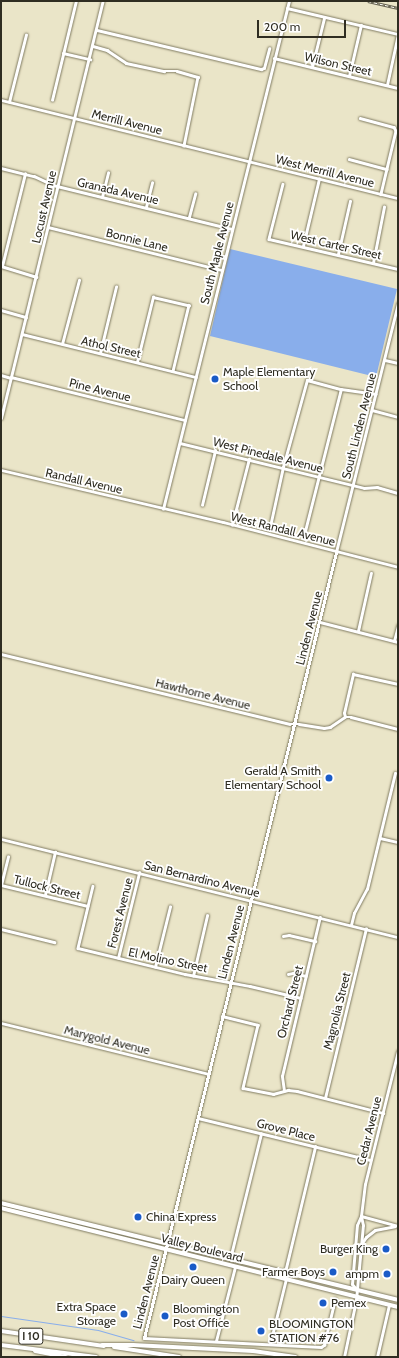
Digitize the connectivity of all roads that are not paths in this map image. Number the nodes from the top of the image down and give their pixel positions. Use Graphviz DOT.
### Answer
graph roads {
  1 [pos="76,1"];
  2 [pos="104,1"];
  3 [pos="289,1"];
  4 [pos="287,8"];
  5 [pos="324,18"];
  6 [pos="361,25"];
  7 [pos="96,30"];
  8 [pos="398,34"];
  9 [pos="26,35"];
  10 [pos="93,46"];
  11 [pos="269,50"];
  12 [pos="63,53"];
  13 [pos="274,58"];
  14 [pos="90,59"];
  15 [pos="312,67"];
  16 [pos="349,76"];
  17 [pos="387,85"];
  18 [pos="398,88"];
  19 [pos="1,100"];
  20 [pos="52,100"];
  21 [pos="9,102"];
  22 [pos="75,118"];
  23 [pos="360,118"];
  24 [pos="184,146"];
  25 [pos="349,159"];
  26 [pos="249,162"];
  27 [pos="1,168"];
  28 [pos="387,169"];
  29 [pos="108,173"];
  30 [pos="25,174"];
  31 [pos="319,179"];
  32 [pos="152,183"];
  33 [pos="283,184"];
  34 [pos="58,186"];
  35 [pos="195,194"];
  36 [pos="382,194"];
  37 [pos="102,197"];
  38 [pos="398,198"];
  39 [pos="350,201"];
  40 [pos="146,207"];
  41 [pos="384,208"];
  42 [pos="189,218"];
  43 [pos="48,227"];
  44 [pos="232,229"];
  45 [pos="303,246"];
  46 [pos="338,254"];
  47 [pos="373,263"];
  48 [pos="1,266"];
  49 [pos="398,269"];
  50 [pos="222,270"];
  51 [pos="36,277"];
  52 [pos="79,280"];
  53 [pos="116,287"];
  54 [pos="398,306"];
  55 [pos="1,310"];
  56 [pos="27,317"];
  57 [pos="22,334"];
  58 [pos="62,344"];
  59 [pos="100,353"];
  60 [pos="385,360"];
  61 [pos="137,362"];
  62 [pos="398,363"];
  63 [pos="173,371"];
  64 [pos="1,375"];
  65 [pos="11,377"];
  66 [pos="196,377"];
  67 [pos="341,389"];
  68 [pos="376,394"];
  69 [pos="372,410"];
  70 [pos="398,417"];
  71 [pos="1,418"];
  72 [pos="185,420"];
  73 [pos="180,443"];
  74 [pos="215,450"];
  75 [pos="249,459"];
  76 [pos="283,467"];
  77 [pos="1,470"];
  78 [pos="318,477"];
  79 [pos="354,485"];
  80 [pos="398,493"];
  81 [pos="202,505"];
  82 [pos="163,509"];
  83 [pos="271,522"];
  84 [pos="232,525"];
  85 [pos="305,531"];
  86 [pos="336,552"];
  87 [pos="398,567"];
  88 [pos="371,573"];
  89 [pos="320,622"];
  90 [pos="398,626"];
  91 [pos="358,632"];
  92 [pos="396,641"];
  93 [pos="1,654"];
  94 [pos="398,684"];
  95 [pos="345,717"];
  96 [pos="294,724"];
  97 [pos="398,729"];
  98 [pos="395,773"];
  99 [pos="380,838"];
  100 [pos="1,839"];
  101 [pos="398,842"];
  102 [pos="55,852"];
  103 [pos="8,857"];
  104 [pos="139,873"];
  105 [pos="1,885"];
  106 [pos="93,886"];
  107 [pos="45,895"];
  108 [pos="250,900"];
  109 [pos="88,906"];
  110 [pos="170,907"];
  111 [pos="207,916"];
  112 [pos="320,917"];
  113 [pos="351,925"];
  114 [pos="1,929"];
  115 [pos="366,929"];
  116 [pos="283,936"];
  117 [pos="398,936"];
  118 [pos="315,941"];
  119 [pos="54,942"];
  120 [pos="118,958"];
  121 [pos="155,967"];
  122 [pos="288,974"];
  123 [pos="193,976"];
  124 [pos="306,976"];
  125 [pos="230,983"];
  126 [pos="300,998"];
  127 [pos="222,1016"];
  128 [pos="1,1023"];
  129 [pos="398,1051"];
  130 [pos="208,1074"];
  131 [pos="284,1091"];
  132 [pos="325,1098"];
  133 [pos="383,1113"];
  134 [pos="197,1118"];
  135 [pos="261,1134"];
  136 [pos="315,1147"];
  137 [pos="370,1160"];
  138 [pos="1,1203"];
  139 [pos="1,1208"];
  140 [pos="360,1216"];
  141 [pos="397,1226"];
  142 [pos="166,1244"];
  143 [pos="361,1245"];
  144 [pos="165,1249"];
  145 [pos="230,1259"];
  146 [pos="235,1267"];
  147 [pos="285,1272"];
  148 [pos="286,1279"];
  149 [pos="357,1290"];
  150 [pos="356,1296"];
  151 [pos="335,1299"];
  152 [pos="398,1300"];
  153 [pos="390,1304"];
  154 [pos="398,1306"];
  155 [pos="1,1331"];
  156 [pos="144,1338"];
  157 [pos="216,1341"];
  158 [pos="270,1344"];
  159 [pos="2,1345"];
  160 [pos="102,1345"];
  161 [pos="66,1357"];
  162 [pos="96,1357"];
  163 [pos="179,1357"];
  164 [pos="296,1357"];
  165 [pos="344,1357"];
  166 [pos="377,1357"];
  1 -- 12 [label="street"];
  2 -- 7 [label="street, Locust Avenue"];
  3 -- 4 [label="street, South Maple Avenue"];
  4 -- 5 [label="street"];
  4 -- 13 [label="street, South Maple Avenue"];
  5 -- 6 [label="street"];
  5 -- 15 [label="street"];
  6 -- 8 [label="street"];
  6 -- 16 [label="street"];
  7 -- 10 [label="street, Locust Avenue"];
  7 -- 11 [label="street"];
  8 -- 17 [label="street"];
  9 -- 21 [label="street"];
  10 -- 14 [label="street, Locust Avenue"];
  10 -- 24 [label="street"];
  12 -- 14 [label="street"];
  12 -- 20 [label="street"];
  13 -- 15 [label="street, Wilson Street"];
  13 -- 26 [label="street, South Maple Avenue"];
  14 -- 22 [label="street, Locust Avenue"];
  15 -- 16 [label="street, Wilson Street"];
  16 -- 17 [label="street, Wilson Street"];
  17 -- 18 [label="street, Wilson Street"];
  19 -- 21 [label="street, Merrill Avenue"];
  21 -- 22 [label="street, Merrill Avenue"];
  22 -- 24 [label="street, Merrill Avenue"];
  22 -- 34 [label="street, Locust Avenue"];
  23 -- 28 [label="street"];
  24 -- 26 [label="street, Merrill Avenue"];
  25 -- 28 [label="street"];
  26 -- 31 [label="street, West Merrill Avenue"];
  26 -- 44 [label="street, South Maple Avenue"];
  27 -- 30 [label="street, Granada Avenue"];
  28 -- 36 [label="street"];
  29 -- 37 [label="street"];
  30 -- 34 [label="street, Granada Avenue"];
  30 -- 48 [label="street"];
  31 -- 36 [label="street, West Merrill Avenue"];
  31 -- 45 [label="street"];
  32 -- 40 [label="street"];
  33 -- 45 [label="street, West Carter Street"];
  34 -- 37 [label="street, Granada Avenue"];
  34 -- 43 [label="street, Locust Avenue"];
  35 -- 42 [label="street"];
  36 -- 38 [label="street, West Merrill Avenue"];
  37 -- 40 [label="street, Granada Avenue"];
  39 -- 46 [label="street"];
  40 -- 42 [label="street, Granada Avenue"];
  41 -- 47 [label="street"];
  42 -- 44 [label="street, Granada Avenue"];
  43 -- 50 [label="street, Bonnie Lane"];
  43 -- 51 [label="street, Locust Avenue"];
  44 -- 50 [label="street, South Maple Avenue"];
  45 -- 46 [label="street, West Carter Street"];
  46 -- 47 [label="street, West Carter Street"];
  47 -- 49 [label="street, West Carter Street"];
  48 -- 51 [label="street"];
  50 -- 66 [label="street, South Maple Avenue"];
  51 -- 56 [label="street, Locust Avenue"];
  52 -- 58 [label="street"];
  53 -- 59 [label="street"];
  54 -- 60 [label="street, South Linden Avenue"];
  55 -- 56 [label="street"];
  56 -- 57 [label="street, Locust Avenue"];
  57 -- 58 [label="street, Athol Street"];
  57 -- 65 [label="street, Locust Avenue"];
  58 -- 59 [label="street, Athol Street"];
  59 -- 61 [label="street, Athol Street"];
  60 -- 62 [label="street"];
  60 -- 68 [label="street, South Linden Avenue"];
  61 -- 63 [label="street, Athol Street"];
  61 -- 63 [label="street"];
  63 -- 66 [label="street, Athol Street"];
  64 -- 65 [label="street, Pine Avenue"];
  65 -- 71 [label="street, Locust Avenue"];
  65 -- 72 [label="street, Pine Avenue"];
  66 -- 72 [label="street, South Maple Avenue"];
  67 -- 68 [label="street"];
  67 -- 76 [label="street"];
  67 -- 78 [label="street"];
  68 -- 69 [label="street, South Linden Avenue"];
  69 -- 70 [label="street"];
  69 -- 79 [label="street, South Linden Avenue"];
  72 -- 73 [label="street, South Maple Avenue"];
  73 -- 74 [label="street, West Pinedale Avenue"];
  73 -- 82 [label="street, South Maple Avenue"];
  74 -- 75 [label="street, West Pinedale Avenue"];
  74 -- 81 [label="street"];
  75 -- 76 [label="street, West Pinedale Avenue"];
  75 -- 84 [label="street"];
  76 -- 78 [label="street, West Pinedale Avenue"];
  76 -- 83 [label="street"];
  77 -- 82 [label="street, Randall Avenue"];
  78 -- 79 [label="street, West Pinedale Avenue"];
  78 -- 85 [label="street"];
  79 -- 80 [label="street, West Pinedale Avenue"];
  79 -- 86 [label="street, South Linden Avenue"];
  82 -- 84 [label="street, West Randall Avenue"];
  84 -- 86 [label="street, West Randall Avenue"];
  86 -- 87 [label="street, West Randall Avenue"];
  86 -- 89 [label="street, Linden Avenue"];
  88 -- 91 [label="street"];
  89 -- 91 [label="street"];
  89 -- 96 [label="street, Linden Avenue"];
  90 -- 92 [label="street"];
  91 -- 92 [label="street"];
  93 -- 96 [label="street, Hawthorne Avenue"];
  94 -- 95 [label="street"];
  95 -- 96 [label="street, Hawthorne Avenue"];
  95 -- 97 [label="street"];
  96 -- 108 [label="street, Linden Avenue"];
  98 -- 99 [label="street"];
  99 -- 101 [label="street"];
  99 -- 113 [label="street"];
  100 -- 102 [label="street, San Bernardino Avenue"];
  102 -- 104 [label="street, San Bernardino Avenue"];
  102 -- 107 [label="street"];
  103 -- 105 [label="street"];
  104 -- 108 [label="street, San Bernardino Avenue"];
  104 -- 120 [label="street, Forest Avenue"];
  105 -- 107 [label="street, Tullock Street"];
  106 -- 109 [label="street"];
  107 -- 109 [label="street, Tullock Street"];
  108 -- 112 [label="street, San Bernardino Avenue"];
  108 -- 125 [label="street, Linden Avenue"];
  109 -- 120 [label="street, El Molino Street"];
  110 -- 121 [label="street"];
  111 -- 123 [label="street"];
  112 -- 113 [label="street, San Bernardino Avenue"];
  112 -- 118 [label="street, Orchard Street"];
  113 -- 115 [label="street, San Bernardino Avenue"];
  114 -- 119 [label="street"];
  115 -- 117 [label="street, San Bernardino Avenue"];
  115 -- 132 [label="street, Magnolia Street"];
  116 -- 118 [label="street"];
  118 -- 124 [label="street, Orchard Street"];
  120 -- 121 [label="street, El Molino Street"];
  121 -- 123 [label="street, El Molino Street"];
  122 -- 124 [label="street"];
  123 -- 125 [label="street, El Molino Street"];
  124 -- 126 [label="street, Orchard Street"];
  125 -- 126 [label="street, El Molino Street"];
  125 -- 127 [label="street, Linden Avenue"];
  126 -- 131 [label="street, Orchard Street"];
  127 -- 130 [label="street, Linden Avenue"];
  127 -- 131 [label="street"];
  128 -- 130 [label="street, Marygold Avenue"];
  129 -- 133 [label="street, Cedar Avenue"];
  130 -- 134 [label="street, Linden Avenue"];
  131 -- 132 [label="street"];
  132 -- 133 [label="street"];
  133 -- 137 [label="street, Cedar Avenue"];
  134 -- 135 [label="street, Grove Place"];
  134 -- 142 [label="street, Linden Avenue"];
  135 -- 136 [label="street, Grove Place"];
  135 -- 145 [label="street"];
  136 -- 137 [label="street, Grove Place"];
  136 -- 147 [label="street"];
  137 -- 140 [label="street, Cedar Avenue"];
  138 -- 142 [label="main road, Valley Boulevard"];
  139 -- 144 [label="main road, Valley Boulevard"];
  140 -- 141 [label="street"];
  140 -- 143 [label="street, Cedar Avenue"];
  140 -- 149 [label="street, Cedar Avenue"];
  141 -- 143 [label="street"];
  142 -- 144 [label="street, Linden Avenue"];
  142 -- 145 [label="main road, Valley Boulevard"];
  143 -- 149 [label="street, Cedar Avenue"];
  144 -- 146 [label="main road, Valley Boulevard"];
  144 -- 156 [label="street, Linden Avenue"];
  145 -- 147 [label="main road, Valley Boulevard"];
  146 -- 148 [label="main road, Valley Boulevard"];
  146 -- 157 [label="street"];
  147 -- 149 [label="main road, Valley Boulevard"];
  148 -- 150 [label="main road, Valley Boulevard"];
  148 -- 158 [label="street"];
  149 -- 150 [label="street, Cedar Avenue"];
  149 -- 152 [label="main road, Valley Boulevard"];
  150 -- 153 [label="main road, Valley Boulevard"];
  150 -- 165 [label="street, Cedar Avenue"];
  151 -- 158 [label="street"];
  153 -- 154 [label="main road, Valley Boulevard"];
  153 -- 166 [label="street"];
  155 -- 160 [label="highway, I 10"];
  156 -- 157 [label="street"];
  157 -- 158 [label="street"];
  159 -- 161 [label="highway"];
  159 -- 162 [label="highway, I 10"];
  160 -- 163 [label="highway, I 10"];
  160 -- 164 [label="highway"];
}
